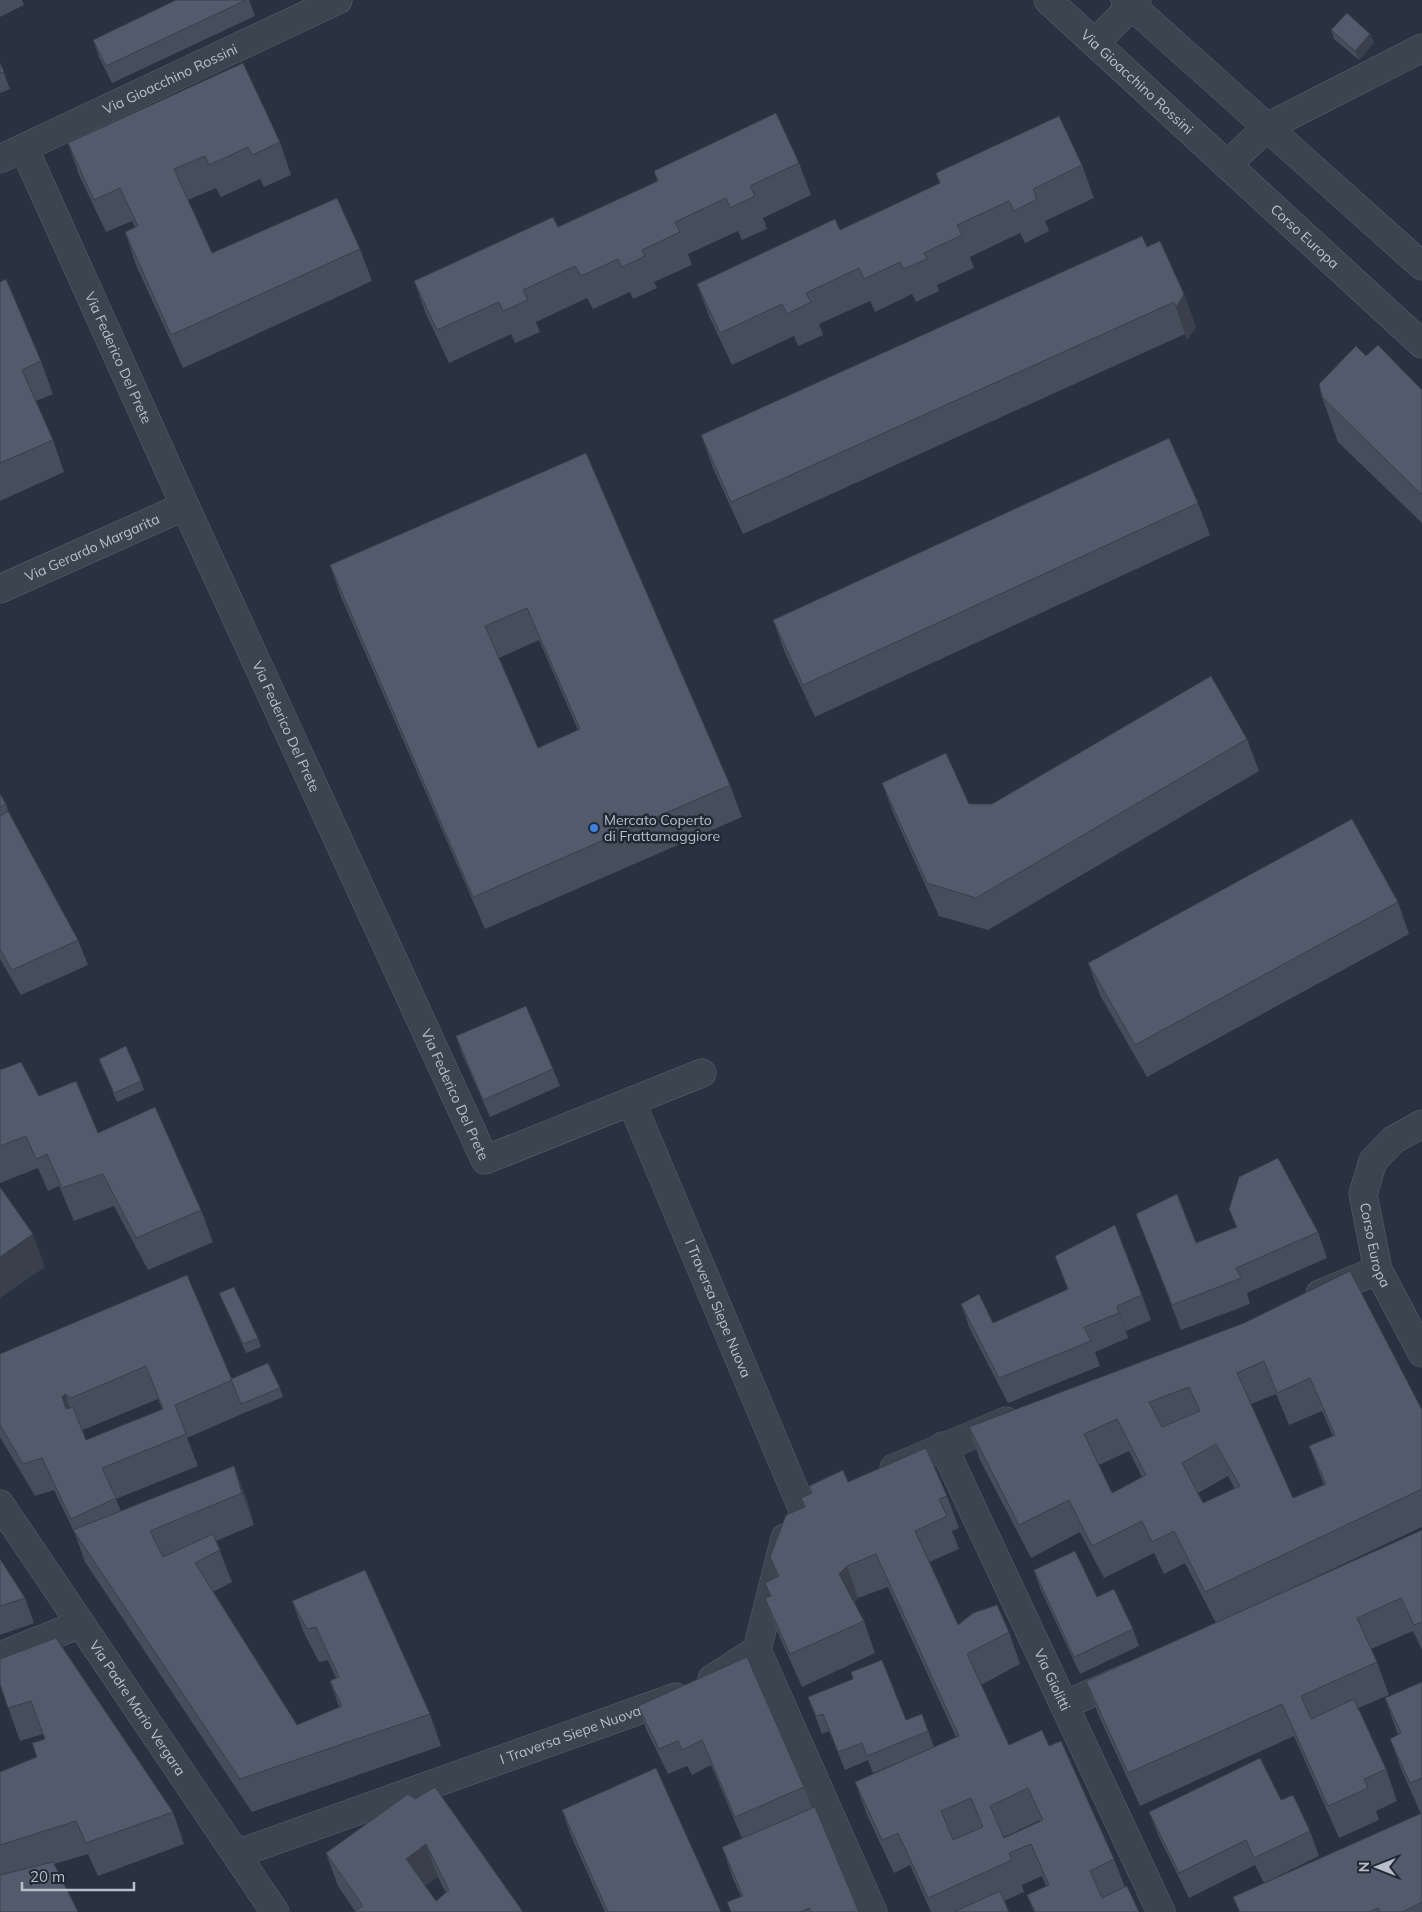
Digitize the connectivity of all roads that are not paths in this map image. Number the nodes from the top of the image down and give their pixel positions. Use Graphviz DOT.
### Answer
graph roads {
  1 [pos="338,0"];
  2 [pos="1048,0"];
  3 [pos="1131,2"];
  4 [pos="1095,43"];
  5 [pos="1422,48"];
  6 [pos="1267,127"];
  7 [pos="12,153"];
  8 [pos="1227,165"];
  9 [pos="1422,266"];
  10 [pos="1422,344"];
  11 [pos="185,506"];
  12 [pos="0,589"];
  13 [pos="702,1073"];
  14 [pos="631,1101"];
  15 [pos="1422,1124"];
  16 [pos="1378,1270"];
  17 [pos="1295,1304"];
  18 [pos="1422,1352"];
  19 [pos="1026,1412"];
  20 [pos="943,1446"];
  21 [pos="871,1478"];
  22 [pos="829,1500"];
  23 [pos="0,1504"];
  24 [pos="805,1515"];
  25 [pos="80,1624"];
  26 [pos="757,1650"];
  27 [pos="0,1656"];
  28 [pos="1145,1670"];
  29 [pos="1064,1705"];
  30 [pos="237,1854"];
  31 [pos="275,1912"];
  32 [pos="872,1912"];
  33 [pos="1161,1912"];
  1 -- 7 [label="street, Via Gioacchino Rossini"];
  2 -- 4 [label="street, Via Gioacchino Rossini"];
  3 -- 4 [label="street"];
  3 -- 6 [label="street"];
  4 -- 8 [label="street, Via Gioacchino Rossini"];
  5 -- 6 [label="street"];
  6 -- 8 [label="street"];
  6 -- 9 [label="street"];
  7 -- 11 [label="street, Via Federico Del Prete"];
  8 -- 10 [label="street, Corso Europa"];
  11 -- 12 [label="street, Via Gerardo Margarita"];
  11 -- 14 [label="street, Via Federico Del Prete"];
  13 -- 14 [label="street"];
  14 -- 24 [label="street, I Traversa Siepe Nuova"];
  15 -- 16 [label="street, Corso Europa"];
  16 -- 17 [label="street"];
  16 -- 18 [label="street, Corso Europa"];
  19 -- 20 [label="street"];
  20 -- 21 [label="street"];
  20 -- 29 [label="street, Via Giolitti"];
  22 -- 24 [label="street"];
  23 -- 25 [label="street, Via Padre Mario Vergara"];
  24 -- 26 [label="street"];
  25 -- 27 [label="street"];
  25 -- 30 [label="street, Via Padre Mario Vergara"];
  26 -- 30 [label="street, I Traversa Siepe Nuova"];
  26 -- 32 [label="street"];
  28 -- 29 [label="street"];
  29 -- 33 [label="street, Via Giolitti"];
  30 -- 31 [label="street, Via Padre Mario Vergara"];
}
